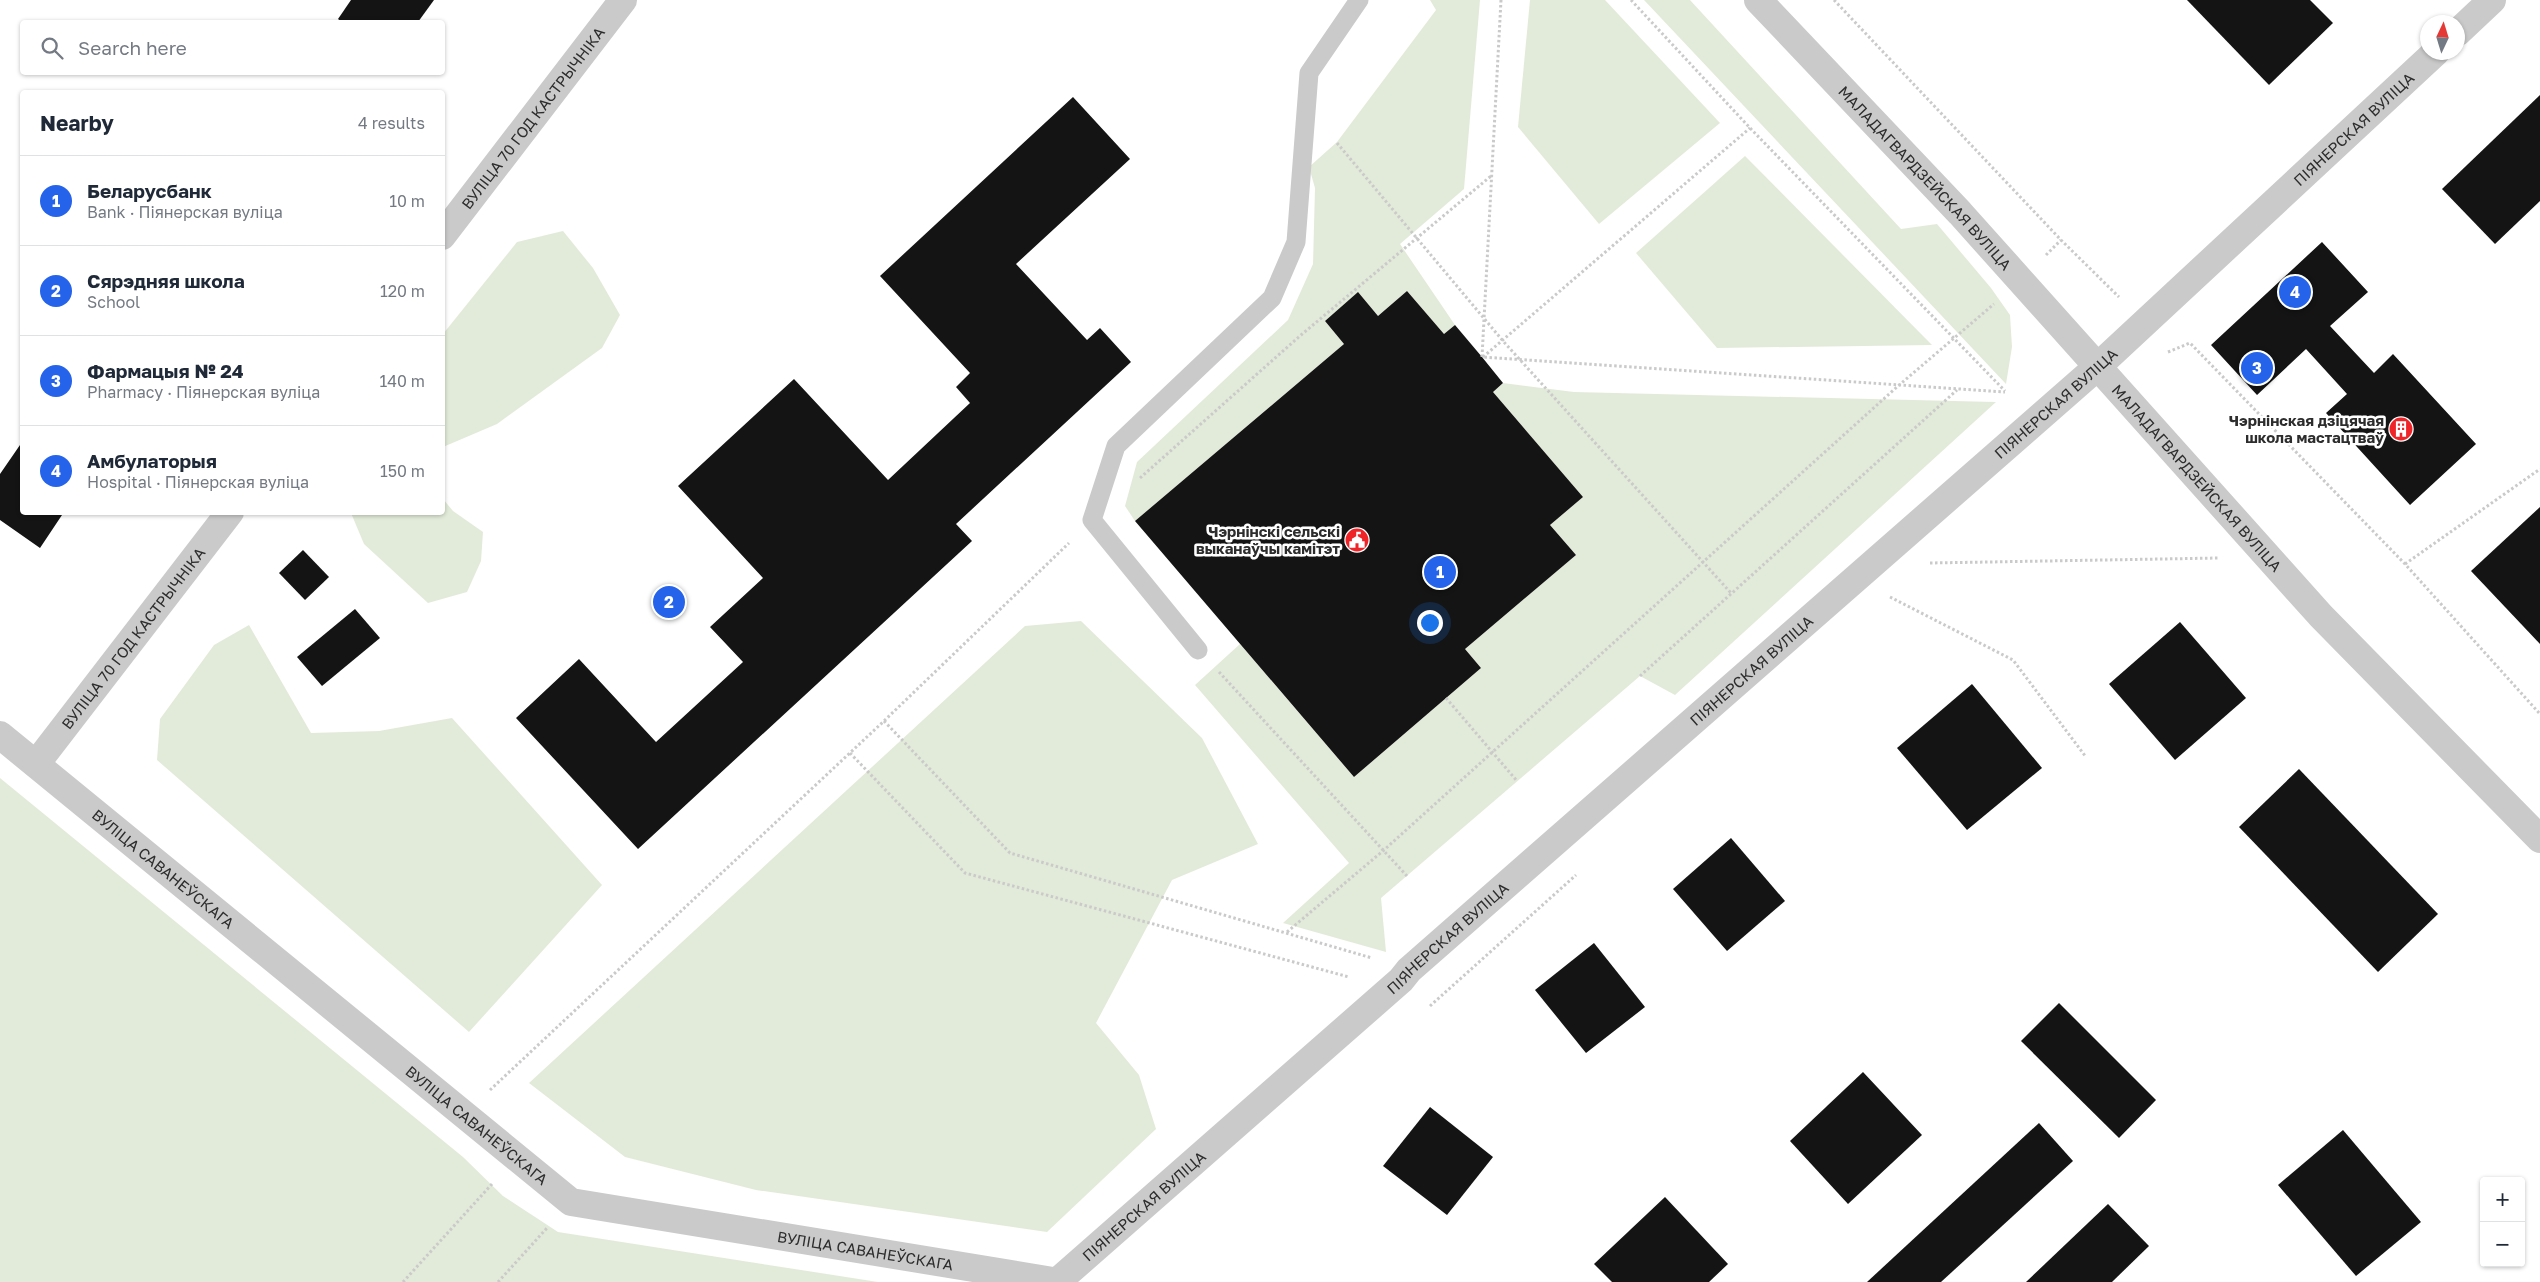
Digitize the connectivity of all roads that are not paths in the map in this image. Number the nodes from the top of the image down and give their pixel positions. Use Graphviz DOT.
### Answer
graph roads {
  1 [pos="623,0"];
  2 [pos="1360,0"];
  3 [pos="1758,0"];
  4 [pos="2492,0"];
  5 [pos="2465,25"];
  6 [pos="2427,60"];
  7 [pos="445,232"];
  8 [pos="2096,368"];
  9 [pos="228,515"];
  10 [pos="1198,650"];
  11 [pos="0,735"];
  12 [pos="36,764"];
  13 [pos="2540,838"];
  14 [pos="1059,1282"];
  1 -- 7 [label="street, ВУЛІЦА 70 ГОД КАСТРЫЧНІКА"];
  2 -- 10 [label="lane"];
  3 -- 8 [label="street, МАЛАДАГВАРДЗЕЙСКАЯ ВУЛІЦА"];
  4 -- 5 [label="street"];
  6 -- 8 [label="street, ПІЯНЕРСКАЯ ВУЛІЦА"];
  8 -- 13 [label="street, МАЛАДАГВАРДЗЕЙСКАЯ ВУЛІЦА"];
  8 -- 14 [label="street, ПІЯНЕРСКАЯ ВУЛІЦА"];
  9 -- 12 [label="street, ВУЛІЦА 70 ГОД КАСТРЫЧНІКА"];
  11 -- 12 [label="street, ВУЛІЦА САВАНЕЎСКАГА"];
  12 -- 14 [label="street, ВУЛІЦА САВАНЕЎСКАГА"];
}
